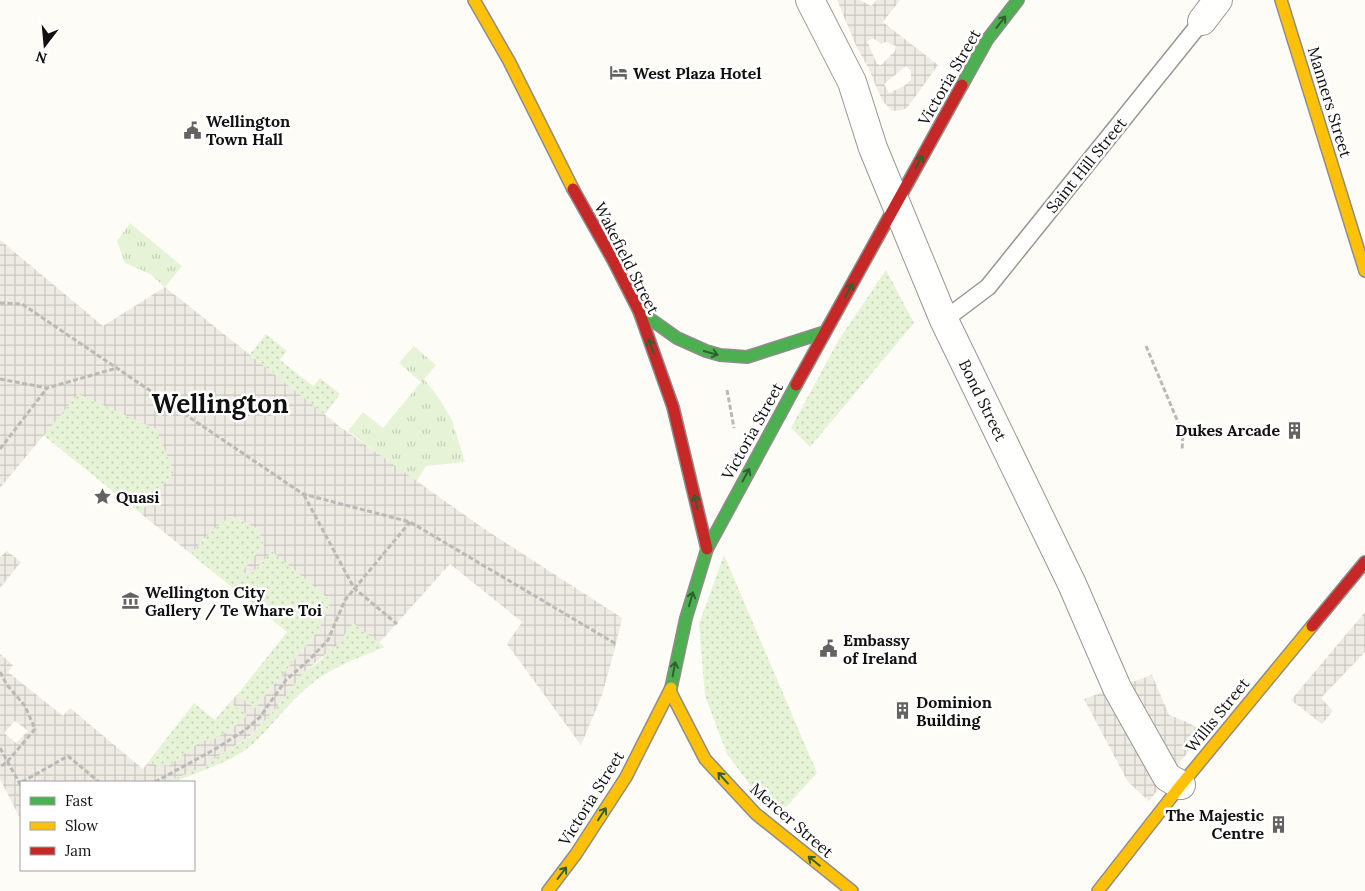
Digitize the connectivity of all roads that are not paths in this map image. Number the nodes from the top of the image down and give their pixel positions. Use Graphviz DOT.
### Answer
graph roads {
  1 [pos="474,0"];
  2 [pos="810,0"];
  3 [pos="1018,0"];
  4 [pos="1281,0"];
  5 [pos="1210,10"];
  6 [pos="895,205"];
  7 [pos="1365,271"];
  8 [pos="639,312"];
  9 [pos="944,320"];
  10 [pos="826,332"];
  11 [pos="707,549"];
  12 [pos="1365,562"];
  13 [pos="670,691"];
  14 [pos="1181,784"];
  15 [pos="548,891"];
  16 [pos="852,891"];
  17 [pos="1098,891"];
  1 -- 8 [label="main road, Wakefield Street"];
  2 -- 6 [label="street, Bond Street"];
  6 -- 3 [label="main road, Victoria Street, one-way"];
  4 -- 7 [label="main road, Manners Street"];
  5 -- 9 [label="lane, Saint Hill Street"];
  6 -- 9 [label="street, Bond Street"];
  10 -- 6 [label="main road, Victoria Street, one-way"];
  8 -- 10 [label="main road, one-way"];
  11 -- 8 [label="main road, Wakefield Street, one-way"];
  9 -- 14 [label="street, Bond Street"];
  11 -- 10 [label="main road, Victoria Street, one-way"];
  13 -- 11 [label="main road, Victoria Street, one-way"];
  12 -- 14 [label="main road, Willis Street"];
  15 -- 13 [label="main road, Victoria Street, one-way"];
  16 -- 13 [label="main road, Mercer Street, one-way"];
  14 -- 17 [label="main road, Willis Street"];
}
